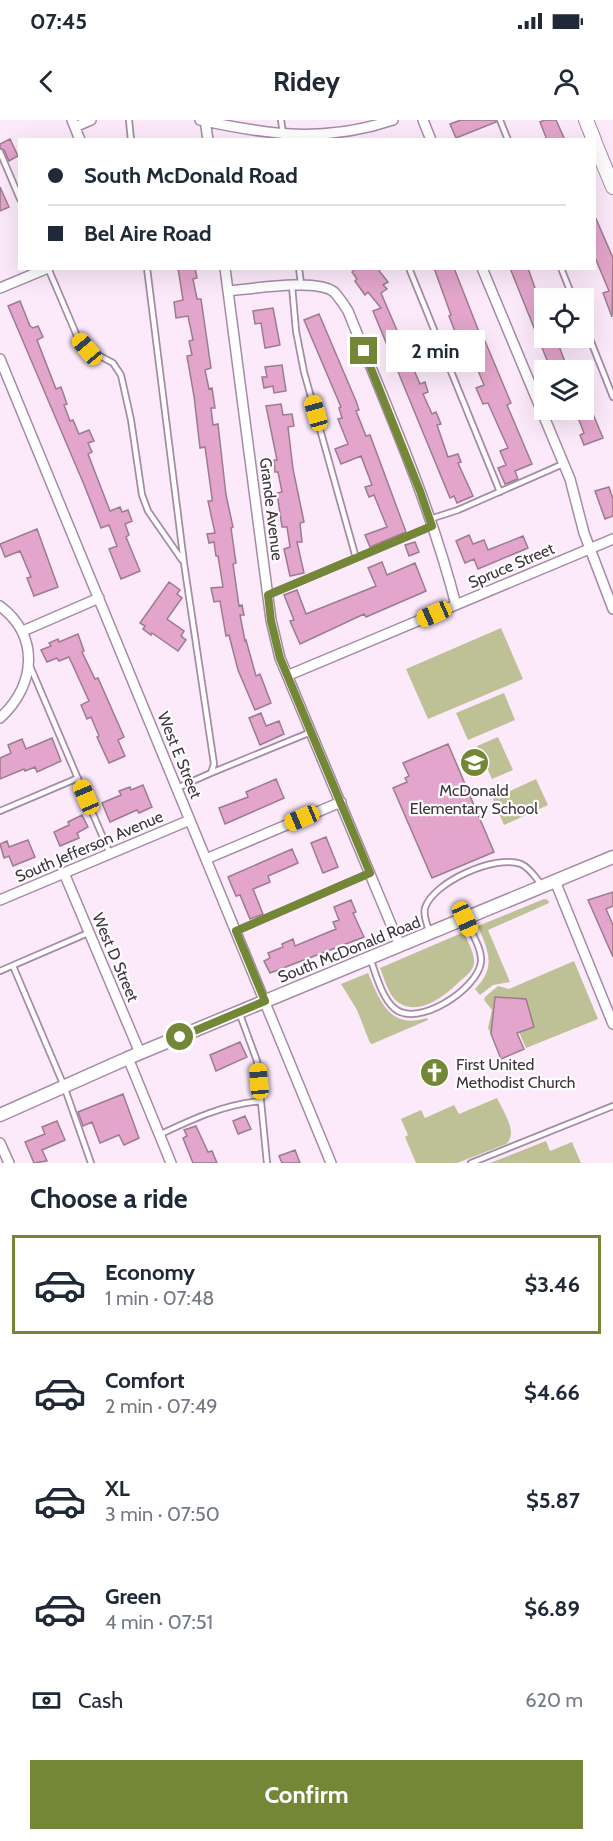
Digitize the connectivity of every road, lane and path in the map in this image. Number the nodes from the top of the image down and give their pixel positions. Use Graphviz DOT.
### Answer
graph roads {
  1 [pos="91,120"];
  2 [pos="129,120"];
  3 [pos="204,120"];
  4 [pos="281,120"];
  5 [pos="393,120"];
  6 [pos="423,120"];
  7 [pos="500,120"];
  8 [pos="586,120"];
  9 [pos="74,124"];
  10 [pos="283,137"];
  11 [pos="131,138"];
  12 [pos="208,138"];
  13 [pos="430,138"];
  14 [pos="507,138"];
  15 [pos="593,138"];
  16 [pos="596,145"];
  17 [pos="0,152"];
  18 [pos="613,187"];
  19 [pos="18,194"];
  20 [pos="43,270"];
  21 [pos="49,270"];
  22 [pos="147,270"];
  23 [pos="225,270"];
  24 [pos="299,270"];
  25 [pos="410,270"];
  26 [pos="483,270"];
  27 [pos="562,270"];
  28 [pos="297,285"];
  29 [pos="0,288"];
  30 [pos="569,288"];
  31 [pos="228,291"];
  32 [pos="594,348"];
  33 [pos="0,359"];
  34 [pos="613,397"];
  35 [pos="564,464"];
  36 [pos="500,492"];
  37 [pos="431,522"];
  38 [pos="613,539"];
  39 [pos="590,549"];
  40 [pos="356,558"];
  41 [pos="184,563"];
  42 [pos="268,595"];
  43 [pos="99,598"];
  44 [pos="456,605"];
  45 [pos="0,606"];
  46 [pos="613,609"];
  47 [pos="23,631"];
  48 [pos="28,661"];
  49 [pos="289,675"];
  50 [pos="0,717"];
  51 [pos="312,731"];
  52 [pos="211,773"];
  53 [pos="78,778"];
  54 [pos="177,788"];
  55 [pos="341,802"];
  56 [pos="0,811"];
  57 [pos="190,819"];
  58 [pos="110,854"];
  59 [pos="613,857"];
  60 [pos="206,859"];
  61 [pos="64,873"];
  62 [pos="370,873"];
  63 [pos="555,881"];
  64 [pos="542,887"];
  65 [pos="0,900"];
  66 [pos="465,919"];
  67 [pos="236,931"];
  68 [pos="89,933"];
  69 [pos="430,934"];
  70 [pos="400,946"];
  71 [pos="370,958"];
  72 [pos="13,966"];
  73 [pos="0,971"];
  74 [pos="265,1001"];
  75 [pos="239,1012"];
  76 [pos="613,1024"];
  77 [pos="134,1055"];
  78 [pos="64,1086"];
  79 [pos="261,1101"];
  80 [pos="613,1106"];
  81 [pos="0,1115"];
  82 [pos="161,1134"];
  83 [pos="0,1143"];
  84 [pos="9,1163"];
  85 [pos="91,1163"];
  86 [pos="171,1163"];
  87 [pos="267,1163"];
  88 [pos="332,1163"];
  89 [pos="471,1163"];
  1 -- 9 [label="street"];
  2 -- 11 [label="lane"];
  3 -- 10 [label="street"];
  3 -- 12 [label="street"];
  4 -- 10 [label="lane"];
  5 -- 10 [label="street"];
  6 -- 13 [label="street"];
  7 -- 14 [label="lane"];
  8 -- 15 [label="main road"];
  16 -- 18 [label="main road"];
  17 -- 19 [label="lane"];
  20 -- 29 [label="street"];
  21 -- 41 [label="lane"];
  22 -- 41 [label="lane"];
  23 -- 31 [label="street, Grande Avenue"];
  24 -- 28 [label="lane"];
  25 -- 36 [label="lane"];
  26 -- 35 [label="street"];
  27 -- 30 [label="lane"];
  28 -- 31 [label="street"];
  28 -- 37 [label="street"];
  28 -- 40 [label="lane"];
  31 -- 42 [label="street, Grande Avenue"];
  32 -- 34 [label="lane"];
  33 -- 43 [label="street, West E Street"];
  35 -- 36 [label="lane"];
  35 -- 39 [label="street"];
  36 -- 37 [label="lane"];
  37 -- 40 [label="lane"];
  37 -- 44 [label="street"];
  38 -- 39 [label="street, Spruce Street"];
  39 -- 44 [label="street, Spruce Street"];
  39 -- 46 [label="street"];
  40 -- 42 [label="lane"];
  41 -- 52 [label="lane"];
  42 -- 49 [label="street, Grande Avenue"];
  43 -- 47 [label="street"];
  43 -- 54 [label="street, West E Street"];
  44 -- 49 [label="street, Spruce Street"];
  45 -- 47 [label="street"];
  47 -- 48 [label="street"];
  48 -- 50 [label="street"];
  48 -- 53 [label="lane"];
  49 -- 51 [label="street, Grande Avenue"];
  51 -- 52 [label="lane"];
  51 -- 55 [label="street, Grande Avenue"];
  52 -- 54 [label="lane"];
  53 -- 56 [label="lane"];
  53 -- 58 [label="lane"];
  54 -- 57 [label="street, West E Street"];
  55 -- 60 [label="street"];
  55 -- 62 [label="street, Grande Avenue"];
  57 -- 58 [label="street, South Jefferson Avenue"];
  57 -- 60 [label="street, West E Street"];
  58 -- 61 [label="street, South Jefferson Avenue"];
  59 -- 63 [label="street, South McDonald Road"];
  60 -- 67 [label="street, West E Street"];
  61 -- 65 [label="street, South Jefferson Avenue"];
  61 -- 68 [label="street, West D Street"];
  62 -- 67 [label="lane"];
  62 -- 70 [label="street, Grande Avenue"];
  63 -- 64 [label="street, South McDonald Road"];
  63 -- 76 [label="street"];
  64 -- 66 [label="street, South McDonald Road"];
  64 -- 69 [label="lane"];
  66 -- 69 [label="street, South McDonald Road"];
  66 -- 71 [label="lane"];
  67 -- 74 [label="street, West E Street"];
  68 -- 72 [label="lane"];
  68 -- 77 [label="street, West D Street"];
  69 -- 70 [label="street, South McDonald Road"];
  70 -- 71 [label="street, South McDonald Road"];
  71 -- 74 [label="street, South McDonald Road"];
  72 -- 73 [label="lane"];
  72 -- 78 [label="lane"];
  74 -- 75 [label="street, South McDonald Road"];
  74 -- 88 [label="street, West E Street"];
  75 -- 77 [label="street, South McDonald Road"];
  75 -- 79 [label="lane"];
  77 -- 78 [label="street, South McDonald Road"];
  77 -- 82 [label="street, West D Street"];
  78 -- 81 [label="street, South McDonald Road"];
  78 -- 85 [label="lane"];
  79 -- 82 [label="lane"];
  79 -- 87 [label="lane"];
  80 -- 89 [label="lane"];
  82 -- 86 [label="street, West D Street"];
  83 -- 84 [label="street"];
}
